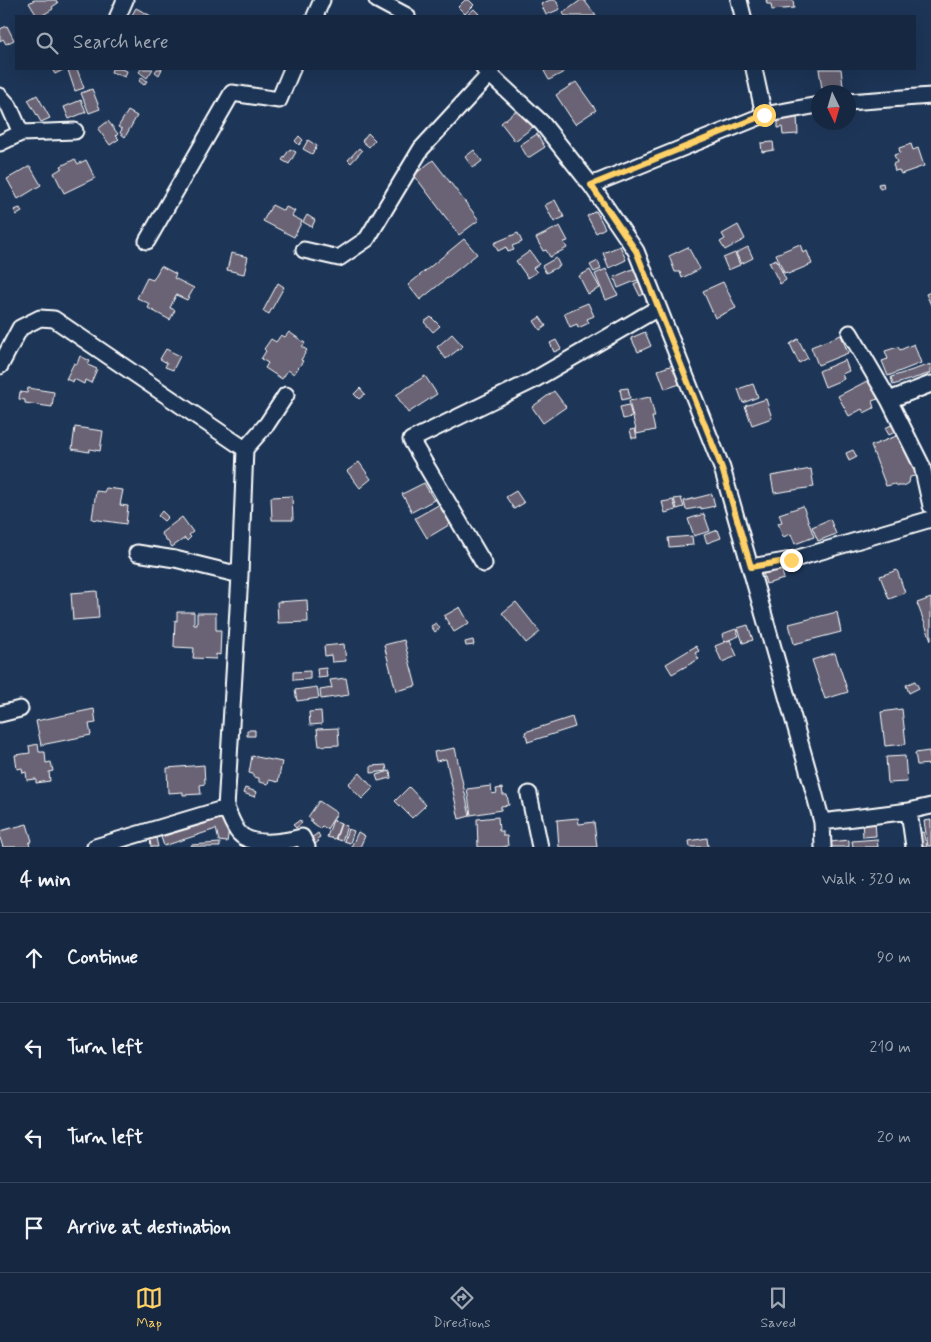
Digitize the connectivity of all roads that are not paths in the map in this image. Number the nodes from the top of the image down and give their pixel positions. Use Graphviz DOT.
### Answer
graph roads {
  1 [pos="125,0"];
  2 [pos="322,0"];
  3 [pos="377,0"];
  4 [pos="739,0"];
  5 [pos="118,15"];
  6 [pos="315,15"];
  7 [pos="405,15"];
  8 [pos="743,15"];
  9 [pos="292,70"];
  10 [pos="754,70"];
  11 [pos="487,71"];
  12 [pos="0,96"];
  13 [pos="931,96"];
  14 [pos="856,101"];
  15 [pos="811,106"];
  16 [pos="764,115"];
  17 [pos="75,131"];
  18 [pos="21,133"];
  19 [pos="0,143"];
  20 [pos="591,185"];
  21 [pos="147,242"];
  22 [pos="304,250"];
  23 [pos="658,308"];
  24 [pos="850,334"];
  25 [pos="0,366"];
  26 [pos="931,384"];
  27 [pos="286,395"];
  28 [pos="889,400"];
  29 [pos="245,449"];
  30 [pos="931,506"];
  31 [pos="931,519"];
  32 [pos="137,554"];
  33 [pos="484,564"];
  34 [pos="751,567"];
  35 [pos="240,575"];
  36 [pos="20,709"];
  37 [pos="0,714"];
  38 [pos="529,794"];
  39 [pos="931,806"];
  40 [pos="226,808"];
  41 [pos="909,811"];
  42 [pos="822,822"];
  43 [pos="95,847"];
  44 [pos="307,847"];
  45 [pos="540,847"];
  46 [pos="823,847"];
  47 [pos="914,847"];
  1 -- 5 [label="street"];
  2 -- 6 [label="street"];
  3 -- 7 [label="street"];
  4 -- 8 [label="street"];
  9 -- 21 [label="street"];
  10 -- 16 [label="street"];
  11 -- 20 [label="street"];
  11 -- 22 [label="street"];
  12 -- 18 [label="street"];
  13 -- 14 [label="street"];
  15 -- 16 [label="street"];
  16 -- 20 [label="street"];
  17 -- 18 [label="street"];
  18 -- 19 [label="street"];
  20 -- 23 [label="street"];
  23 -- 33 [label="street"];
  23 -- 34 [label="street"];
  24 -- 28 [label="street"];
  25 -- 29 [label="street"];
  26 -- 28 [label="street"];
  27 -- 29 [label="street"];
  28 -- 30 [label="street"];
  29 -- 35 [label="street"];
  31 -- 34 [label="street"];
  32 -- 35 [label="street"];
  34 -- 42 [label="street"];
  35 -- 40 [label="street"];
  36 -- 37 [label="street"];
  38 -- 45 [label="street"];
  39 -- 41 [label="street"];
  40 -- 43 [label="street"];
  40 -- 44 [label="street"];
  41 -- 42 [label="street"];
  41 -- 47 [label="street"];
  42 -- 46 [label="street"];
}
